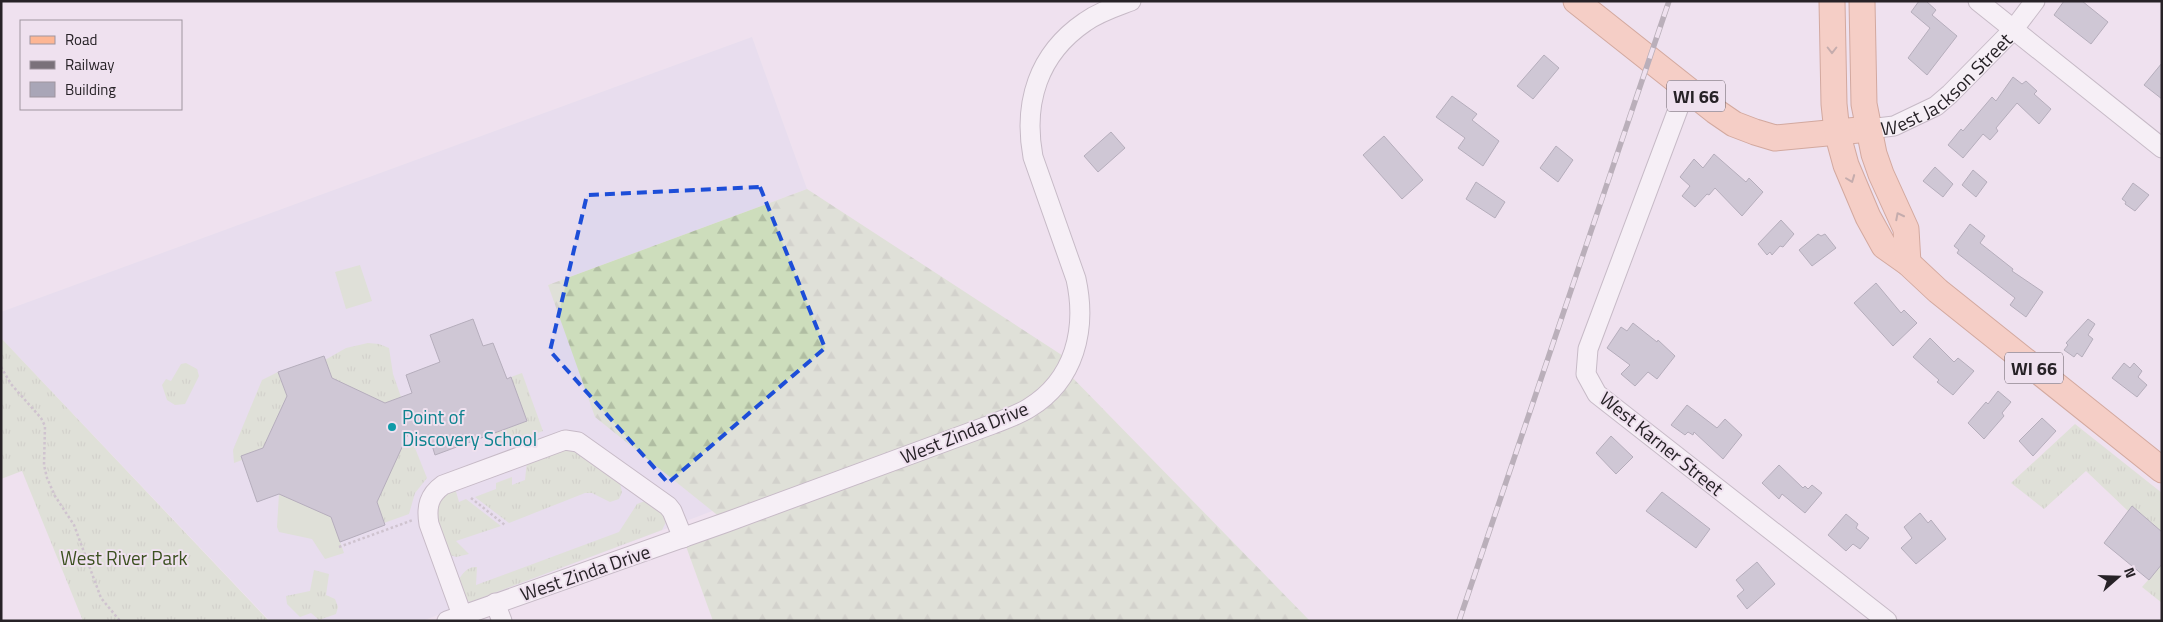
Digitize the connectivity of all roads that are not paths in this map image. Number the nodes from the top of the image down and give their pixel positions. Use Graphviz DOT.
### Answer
graph roads {
  1 [pos="1131,1"];
  2 [pos="1576,1"];
  3 [pos="1832,1"];
  4 [pos="1862,1"];
  5 [pos="1978,1"];
  6 [pos="2035,1"];
  7 [pos="2013,30"];
  8 [pos="1686,88"];
  9 [pos="1869,129"];
  10 [pos="1837,132"];
  11 [pos="2162,148"];
  12 [pos="1908,263"];
  13 [pos="2162,470"];
  14 [pos="683,538"];
  15 [pos="495,603"];
  16 [pos="455,618"];
  17 [pos="502,621"];
  18 [pos="1887,621"];
  1 -- 14 [label="street, West Zinda Drive"];
  2 -- 8 [label="main road, WI 66"];
  3 -- 10 [label="main road, one-way"];
  4 -- 9 [label="main road"];
  5 -- 7 [label="street"];
  6 -- 7 [label="street, West Jackson Street"];
  7 -- 9 [label="street, West Jackson Street"];
  7 -- 11 [label="street"];
  8 -- 10 [label="main road, WI 66"];
  8 -- 18 [label="street, West Karner Street"];
  9 -- 10 [label="main road, West Jackson Street"];
  12 -- 9 [label="main road, one-way"];
  10 -- 12 [label="main road, WI 66, one-way"];
  12 -- 13 [label="main road, WI 66"];
  14 -- 15 [label="street, West Zinda Drive"];
  14 -- 16 [label="street"];
  15 -- 16 [label="street, West Zinda Drive"];
  15 -- 17 [label="street"];
}
